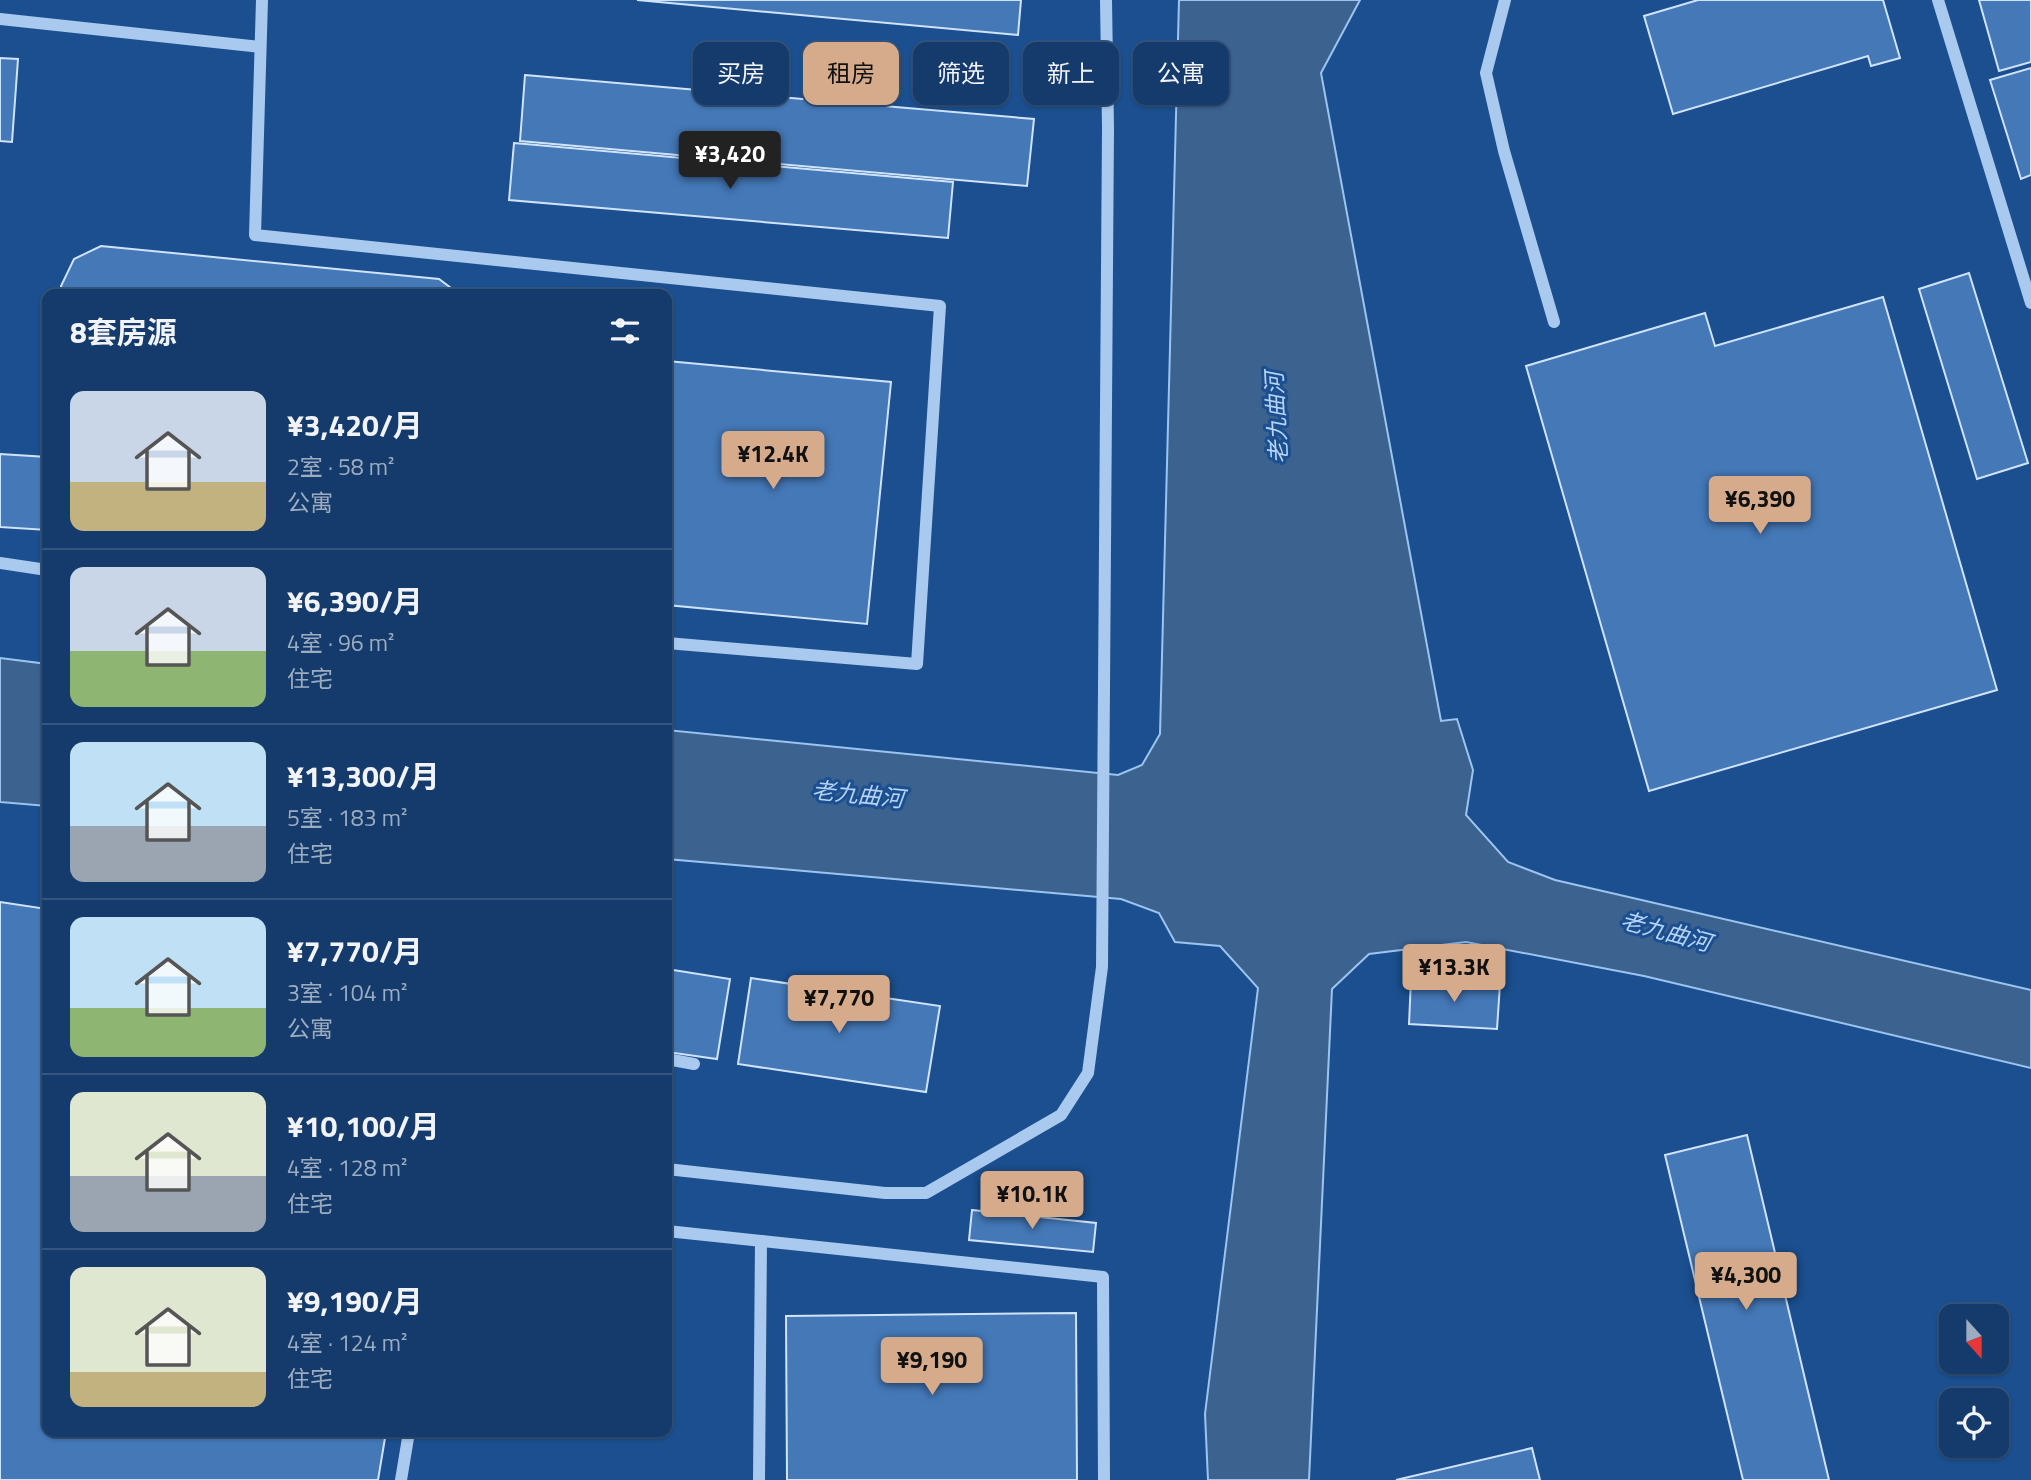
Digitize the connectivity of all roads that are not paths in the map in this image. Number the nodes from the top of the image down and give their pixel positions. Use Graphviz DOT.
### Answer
graph roads {
  1 [pos="262,0"];
  2 [pos="1106,0"];
  3 [pos="1505,0"];
  4 [pos="1938,0"];
  5 [pos="0,19"];
  6 [pos="260,47"];
  7 [pos="2031,303"];
  8 [pos="1554,322"];
  9 [pos="0,563"];
  10 [pos="42,569"];
  11 [pos="672,643"];
  12 [pos="672,1060"];
  13 [pos="694,1064"];
  14 [pos="672,1170"];
  15 [pos="672,1232"];
  16 [pos="761,1241"];
  17 [pos="408,1437"];
  18 [pos="401,1480"];
  19 [pos="759,1480"];
  20 [pos="1104,1480"];
  1 -- 6 [label="street"];
  2 -- 14 [label="street"];
  3 -- 8 [label="street"];
  4 -- 7 [label="street"];
  5 -- 6 [label="street"];
  6 -- 11 [label="street"];
  9 -- 10 [label="street"];
  12 -- 13 [label="street"];
  15 -- 16 [label="street"];
  16 -- 19 [label="street"];
  16 -- 20 [label="street"];
  17 -- 18 [label="street"];
}
